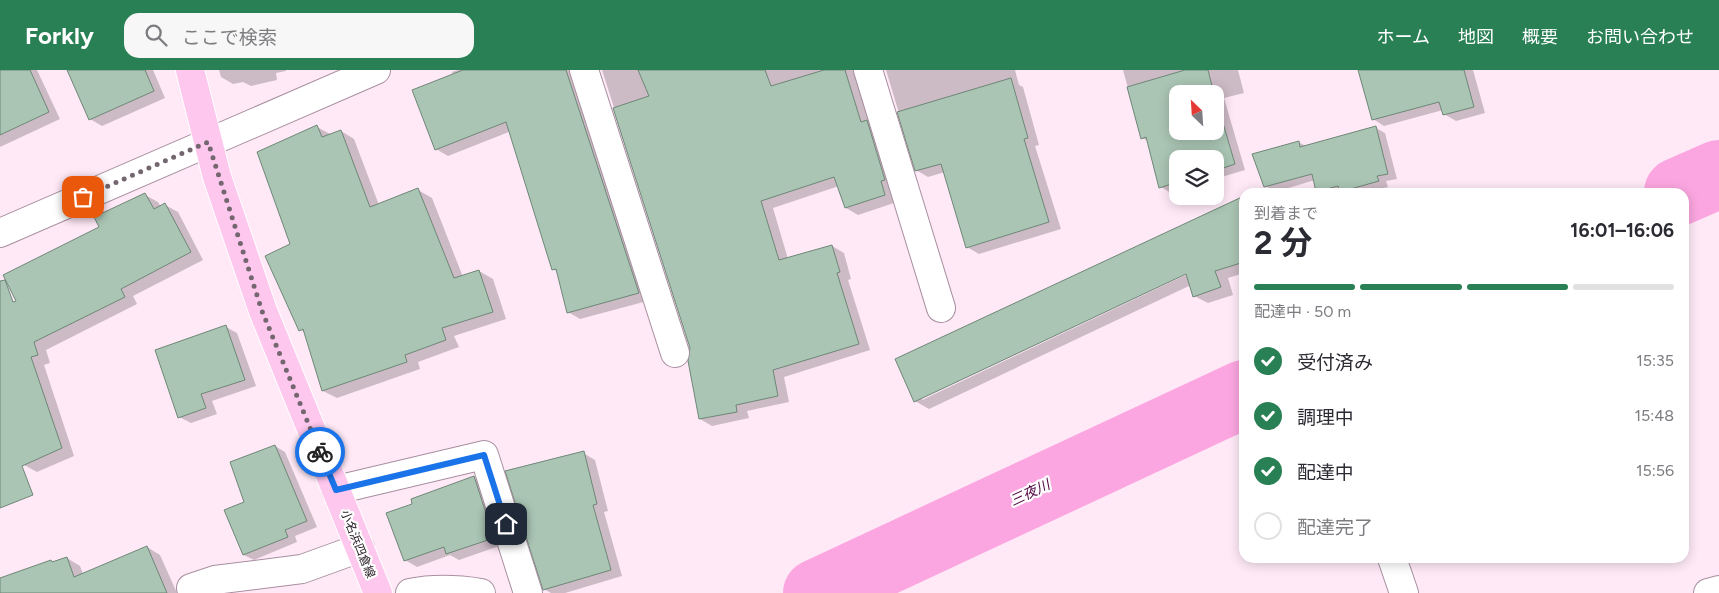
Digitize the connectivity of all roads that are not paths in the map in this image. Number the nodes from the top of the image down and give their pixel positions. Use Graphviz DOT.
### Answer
graph roads {
  1 [pos="190,70"];
  2 [pos="376,70"];
  3 [pos="584,70"];
  4 [pos="868,70"];
  5 [pos="208,142"];
  6 [pos="0,233"];
  7 [pos="941,308"];
  8 [pos="675,353"];
  9 [pos="336,490"];
  10 [pos="360,548"];
  11 [pos="1394,563"];
  12 [pos="191,588"];
  13 [pos="1719,590"];
  14 [pos="378,593"];
  15 [pos="410,593"];
  16 [pos="481,593"];
  17 [pos="528,593"];
  18 [pos="1404,593"];
  19 [pos="1708,593"];
  1 -- 5 [label="main road, 小名浜四倉線"];
  2 -- 5 [label="street"];
  3 -- 8 [label="street"];
  4 -- 7 [label="street"];
  5 -- 6 [label="street"];
  5 -- 9 [label="main road, 小名浜四倉線"];
  9 -- 10 [label="main road, 小名浜四倉線"];
  9 -- 17 [label="street"];
  10 -- 12 [label="street"];
  10 -- 14 [label="main road, 小名浜四倉線"];
  11 -- 18 [label="street"];
  13 -- 19 [label="street"];
  15 -- 16 [label="street"];
}
